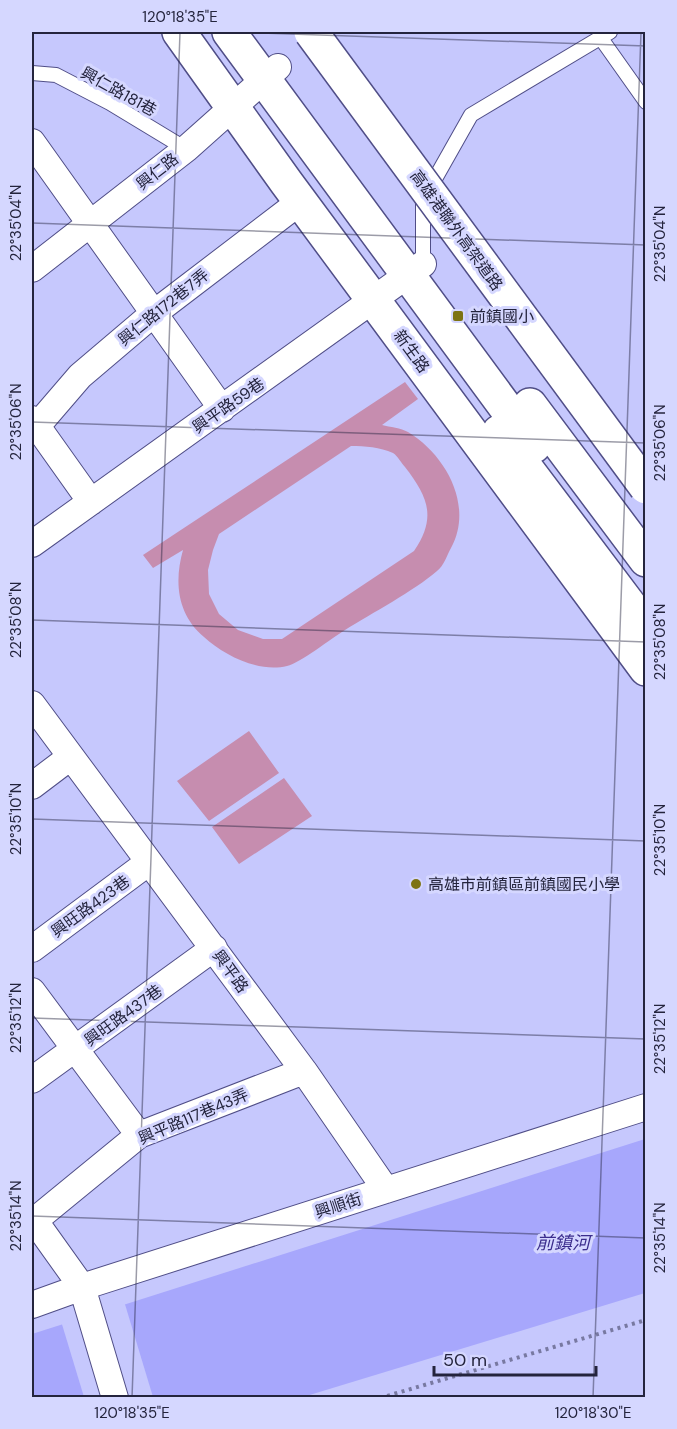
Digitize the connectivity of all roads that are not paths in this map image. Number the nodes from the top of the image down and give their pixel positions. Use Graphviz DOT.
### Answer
graph roads {
  1 [pos="179,32"];
  2 [pos="205,32"];
  3 [pos="230,32"];
  4 [pos="252,32"];
  5 [pos="311,32"];
  6 [pos="335,32"];
  7 [pos="605,34"];
  8 [pos="32,73"];
  9 [pos="257,87"];
  10 [pos="645,102"];
  11 [pos="32,142"];
  12 [pos="186,149"];
  13 [pos="300,201"];
  14 [pos="90,225"];
  15 [pos="32,269"];
  16 [pos="399,283"];
  17 [pos="153,314"];
  18 [pos="222,410"];
  19 [pos="34,423"];
  20 [pos="645,458"];
  21 [pos="645,486"];
  22 [pos="91,502"];
  23 [pos="32,544"];
  24 [pos="645,560"];
  25 [pos="645,595"];
  26 [pos="645,627"];
  27 [pos="645,669"];
  28 [pos="32,704"];
  29 [pos="69,758"];
  30 [pos="32,786"];
  31 [pos="148,862"];
  32 [pos="214,948"];
  33 [pos="32,949"];
  34 [pos="32,992"];
  35 [pos="75,1050"];
  36 [pos="304,1071"];
  37 [pos="32,1080"];
  38 [pos="645,1107"];
  39 [pos="139,1135"];
  40 [pos="386,1190"];
  41 [pos="33,1219"];
  42 [pos="82,1287"];
  43 [pos="32,1305"];
  44 [pos="115,1398"];
  1 -- 9 [label="main road, 新生路"];
  2 -- 9 [label="main road, 新生路"];
  3 -- 9 [label="main road, 新生路"];
  4 -- 9 [label="main road, 新生路"];
  5 -- 21 [label="main road, 高雄港聯外高架道路, bridge"];
  6 -- 20 [label="main road, 高雄港聯外高架道路"];
  7 -- 10 [label="lane"];
  7 -- 16 [label="lane"];
  8 -- 12 [label="lane, 興仁路181巷"];
  9 -- 12 [label="street, 興仁路"];
  9 -- 13 [label="main road, 新生路"];
  9 -- 16 [label="main road, 新生路"];
  11 -- 14 [label="street"];
  12 -- 14 [label="street, 興仁路"];
  13 -- 16 [label="main road, 新生路"];
  13 -- 17 [label="street, 興仁路172巷7弄"];
  14 -- 15 [label="street, 興仁路"];
  14 -- 17 [label="street"];
  16 -- 18 [label="street, 興平路59巷"];
  16 -- 24 [label="main road, 新生路"];
  16 -- 25 [label="main road, 新生路"];
  16 -- 26 [label="main road, 新生路"];
  16 -- 27 [label="main road, 新生路"];
  17 -- 18 [label="street"];
  17 -- 19 [label="street, 興仁路172巷7弄"];
  18 -- 22 [label="street, 興平路59巷"];
  19 -- 22 [label="street"];
  22 -- 23 [label="street, 興平路59巷"];
  28 -- 29 [label="street, 興平路"];
  29 -- 30 [label="street"];
  29 -- 31 [label="street, 興平路"];
  31 -- 32 [label="street, 興平路"];
  31 -- 33 [label="street, 興旺路423巷"];
  32 -- 35 [label="street, 興旺路437巷"];
  32 -- 36 [label="street, 興平路"];
  34 -- 35 [label="street"];
  35 -- 37 [label="street, 興旺路437巷"];
  35 -- 39 [label="street"];
  36 -- 39 [label="street, 興平路117巷43弄"];
  36 -- 40 [label="street, 興平路"];
  38 -- 40 [label="street, 興順街"];
  39 -- 41 [label="street, 興平路117巷43弄"];
  40 -- 42 [label="street, 興順街"];
  41 -- 42 [label="street"];
  42 -- 43 [label="street, 興順街"];
  42 -- 44 [label="street"];
}
